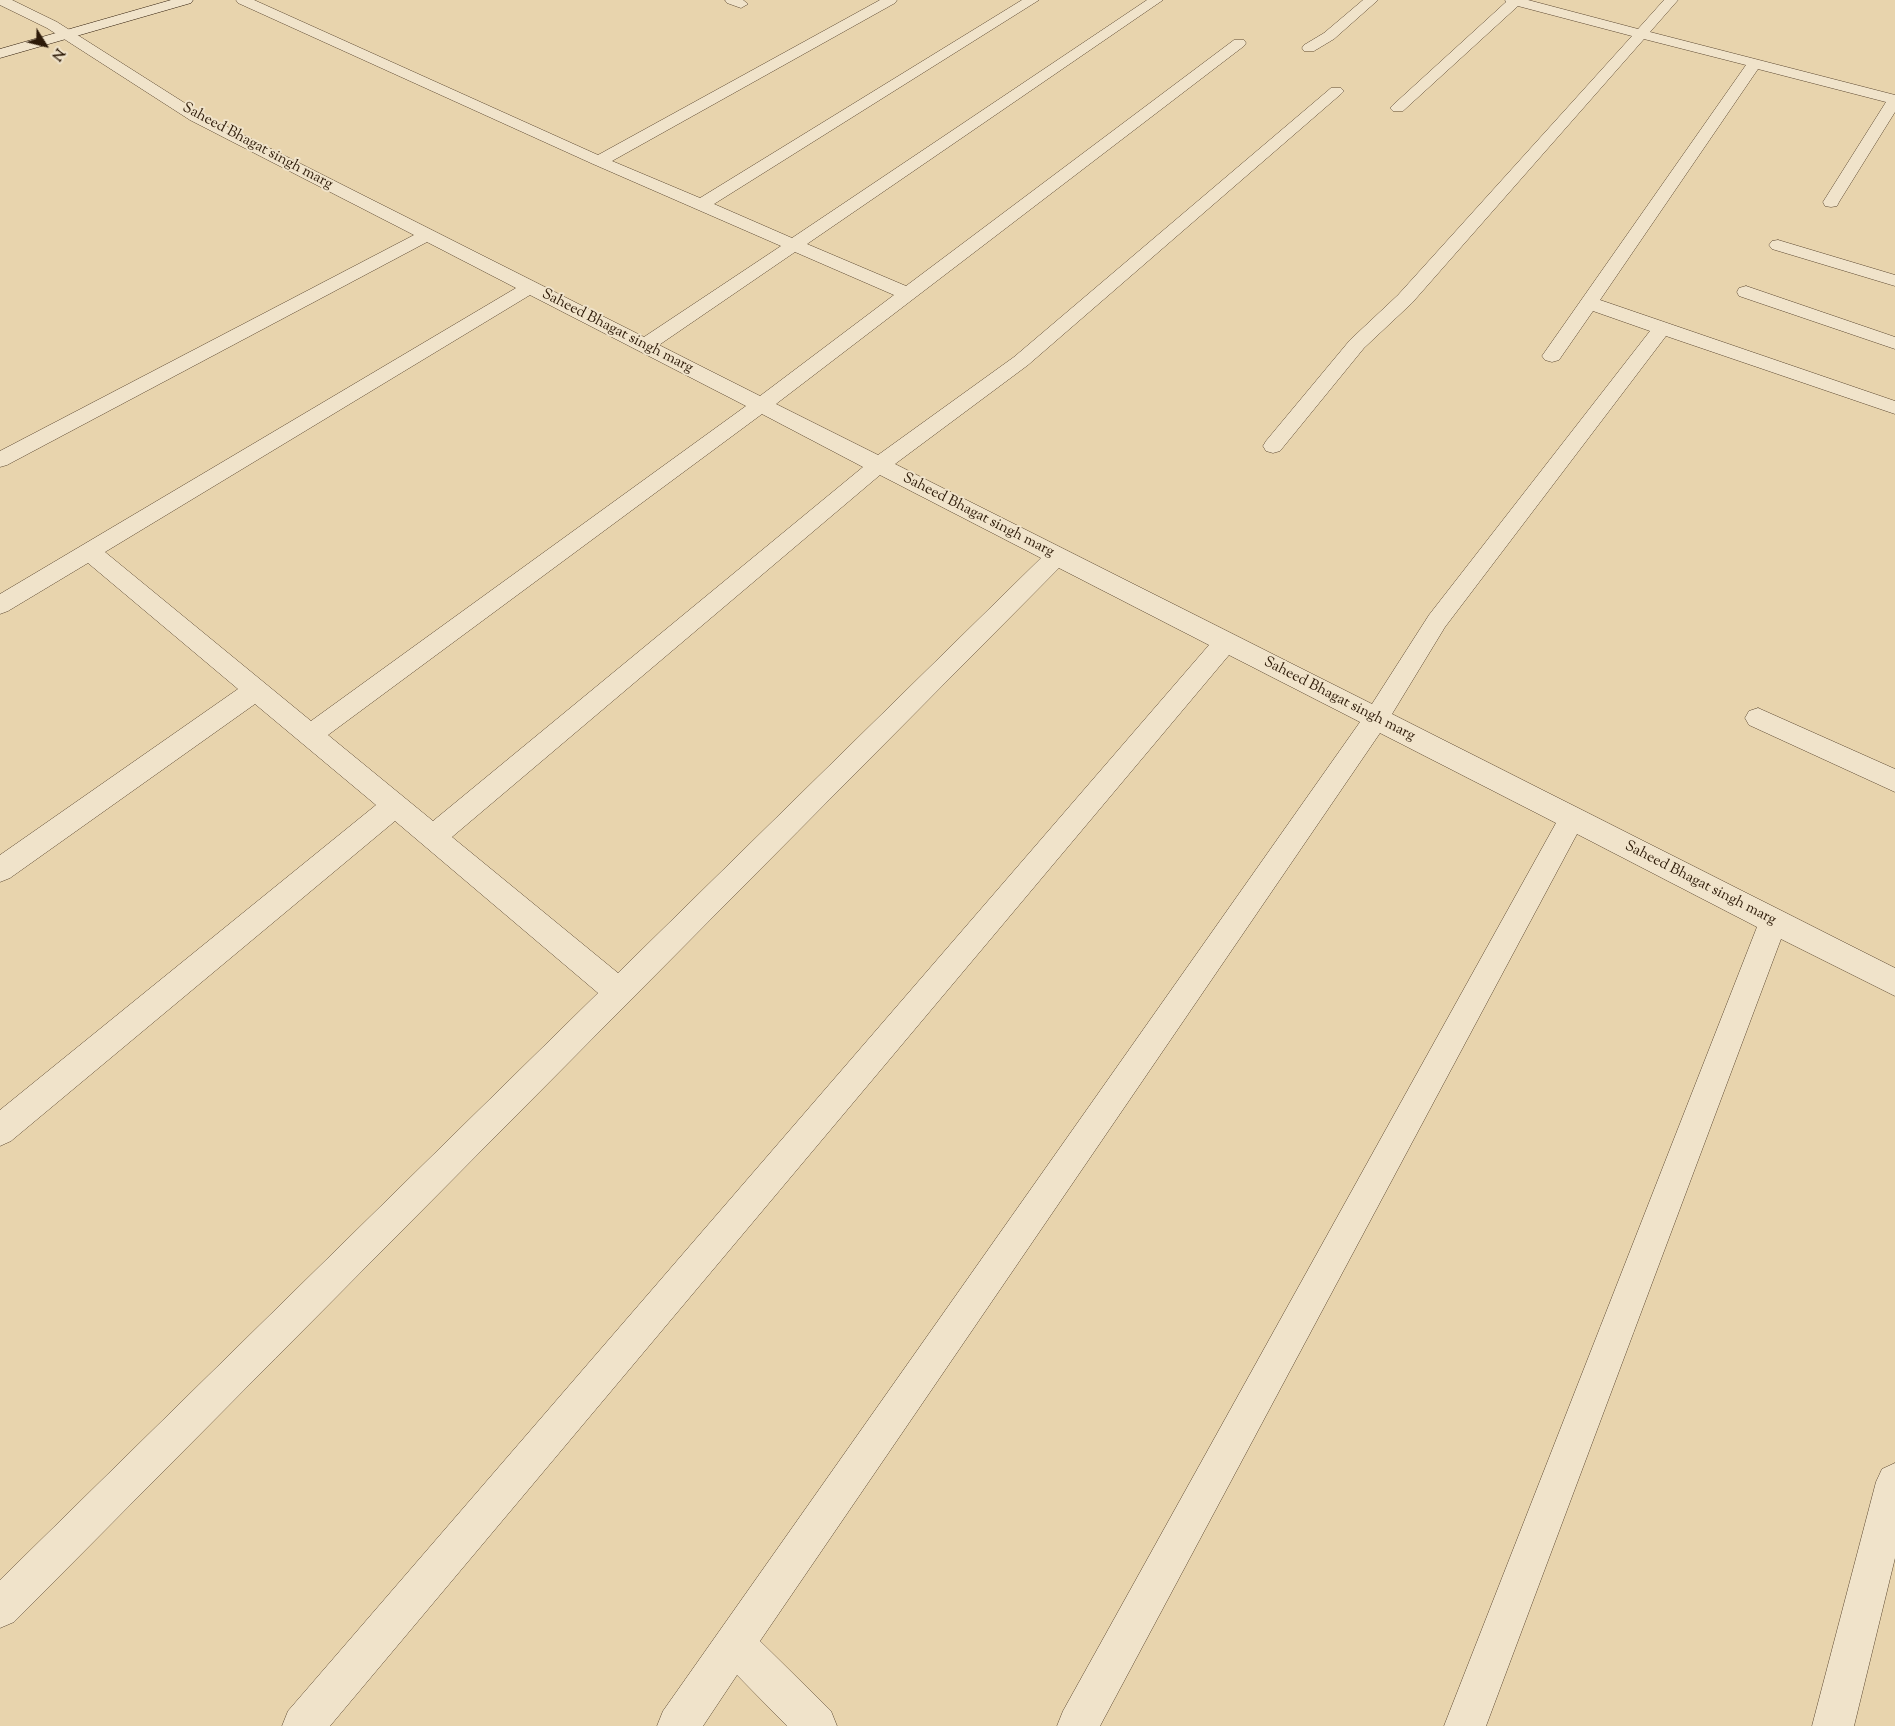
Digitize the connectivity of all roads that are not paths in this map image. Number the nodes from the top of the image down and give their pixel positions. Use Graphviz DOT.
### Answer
graph roads {
  1 [pos="1,0"];
  2 [pos="139,0"];
  3 [pos="186,0"];
  4 [pos="242,0"];
  5 [pos="890,0"];
  6 [pos="1032,0"];
  7 [pos="1156,0"];
  8 [pos="1371,0"];
  9 [pos="1514,0"];
  10 [pos="1671,0"];
  11 [pos="60,30"];
  12 [pos="1641,34"];
  13 [pos="0,40"];
  14 [pos="1239,43"];
  15 [pos="1309,48"];
  16 [pos="0,54"];
  17 [pos="1754,64"];
  18 [pos="1336,91"];
  19 [pos="1895,100"];
  20 [pos="1398,108"];
  21 [pos="599,161"];
  22 [pos="1831,202"];
  23 [pos="701,205"];
  24 [pos="428,235"];
  25 [pos="794,245"];
  26 [pos="1778,245"];
  27 [pos="1895,281"];
  28 [pos="531,287"];
  29 [pos="1746,292"];
  30 [pos="908,294"];
  31 [pos="1589,302"];
  32 [pos="1662,328"];
  33 [pos="1895,343"];
  34 [pos="644,346"];
  35 [pos="1552,356"];
  36 [pos="761,405"];
  37 [pos="1895,408"];
  38 [pos="1273,446"];
  39 [pos="0,460"];
  40 [pos="879,465"];
  41 [pos="90,552"];
  42 [pos="1057,556"];
  43 [pos="0,606"];
  44 [pos="1226,642"];
  45 [pos="256,690"];
  46 [pos="1758,718"];
  47 [pos="1376,719"];
  48 [pos="310,735"];
  49 [pos="1895,781"];
  50 [pos="394,806"];
  51 [pos="1572,819"];
  52 [pos="433,837"];
  53 [pos="0,870"];
  54 [pos="1774,921"];
  55 [pos="1895,983"];
  56 [pos="618,992"];
  57 [pos="0,1130"];
  58 [pos="1895,1482"];
  59 [pos="0,1608"];
  60 [pos="735,1644"];
  61 [pos="303,1726"];
  62 [pos="678,1726"];
  63 [pos="816,1726"];
  64 [pos="1078,1726"];
  65 [pos="1465,1726"];
  66 [pos="1833,1726"];
  1 -- 11 [label="street, Saheed Bhagat singh marg"];
  2 -- 11 [label="street"];
  3 -- 11 [label="street"];
  4 -- 21 [label="street"];
  5 -- 21 [label="street"];
  6 -- 23 [label="street"];
  7 -- 25 [label="street"];
  8 -- 15 [label="street"];
  9 -- 12 [label="street"];
  9 -- 20 [label="street"];
  10 -- 12 [label="street"];
  11 -- 13 [label="street"];
  11 -- 16 [label="street"];
  11 -- 24 [label="street, Saheed Bhagat singh marg"];
  12 -- 17 [label="street"];
  12 -- 38 [label="street"];
  14 -- 30 [label="street"];
  17 -- 19 [label="street"];
  17 -- 31 [label="street"];
  18 -- 40 [label="street"];
  19 -- 22 [label="street"];
  21 -- 23 [label="street"];
  23 -- 25 [label="street"];
  24 -- 28 [label="street, Saheed Bhagat singh marg"];
  24 -- 39 [label="street"];
  25 -- 30 [label="street"];
  25 -- 34 [label="street"];
  26 -- 27 [label="street"];
  28 -- 34 [label="street, Saheed Bhagat singh marg"];
  28 -- 41 [label="street"];
  29 -- 33 [label="street"];
  30 -- 36 [label="street"];
  31 -- 32 [label="street"];
  31 -- 35 [label="street"];
  32 -- 37 [label="street"];
  32 -- 47 [label="street"];
  34 -- 36 [label="street, Saheed Bhagat singh marg"];
  36 -- 40 [label="street, Saheed Bhagat singh marg"];
  36 -- 48 [label="street"];
  40 -- 42 [label="street, Saheed Bhagat singh marg"];
  40 -- 52 [label="street"];
  41 -- 43 [label="street"];
  41 -- 45 [label="street"];
  42 -- 44 [label="street, Saheed Bhagat singh marg"];
  42 -- 56 [label="street"];
  44 -- 47 [label="street, Saheed Bhagat singh marg"];
  44 -- 61 [label="street"];
  45 -- 48 [label="street"];
  45 -- 53 [label="street"];
  46 -- 49 [label="street"];
  47 -- 51 [label="street, Saheed Bhagat singh marg"];
  47 -- 60 [label="street"];
  48 -- 50 [label="street"];
  50 -- 52 [label="street"];
  50 -- 57 [label="street"];
  51 -- 54 [label="street, Saheed Bhagat singh marg"];
  51 -- 64 [label="street"];
  52 -- 56 [label="street"];
  54 -- 55 [label="street, Saheed Bhagat singh marg"];
  54 -- 65 [label="street"];
  56 -- 59 [label="street"];
  58 -- 66 [label="street"];
  60 -- 62 [label="street"];
  60 -- 63 [label="street"];
}
